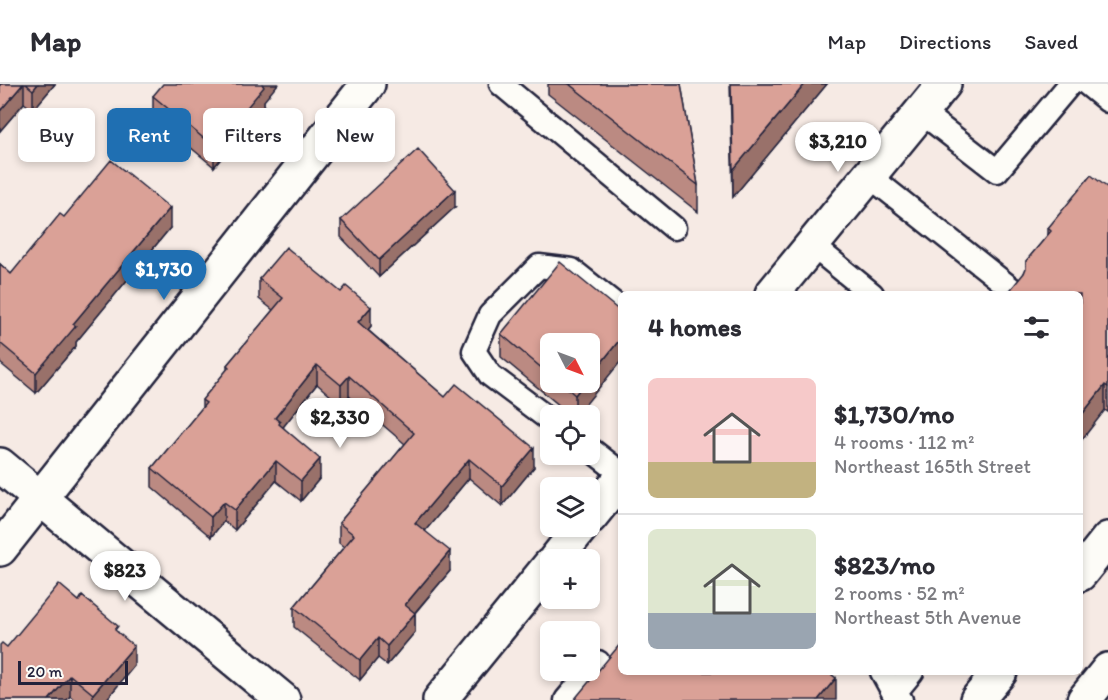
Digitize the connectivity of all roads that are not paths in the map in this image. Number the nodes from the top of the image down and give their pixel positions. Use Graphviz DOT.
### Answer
graph roads {
  1 [pos="369,84"];
  2 [pos="501,84"];
  3 [pos="944,84"];
  4 [pos="1070,84"];
  5 [pos="1087,84"];
  6 [pos="1108,101"];
  7 [pos="921,112"];
  8 [pos="868,176"];
  9 [pos="674,228"];
  10 [pos="812,246"];
  11 [pos="1012,290"];
  12 [pos="774,291"];
  13 [pos="868,291"];
  14 [pos="618,307"];
  15 [pos="540,412"];
  16 [pos="600,457"];
  17 [pos="0,465"];
  18 [pos="618,471"];
  19 [pos="618,483"];
  20 [pos="40,498"];
  21 [pos="600,505"];
  22 [pos="573,537"];
  23 [pos="1108,539"];
  24 [pos="0,549"];
  25 [pos="564,549"];
  26 [pos="1083,569"];
  27 [pos="540,577"];
  28 [pos="1108,670"];
  29 [pos="884,675"];
  30 [pos="910,675"];
  31 [pos="998,675"];
  32 [pos="582,681"];
  33 [pos="898,697"];
  34 [pos="283,700"];
  35 [pos="440,700"];
  36 [pos="566,700"];
  37 [pos="977,700"];
  38 [pos="1084,700"];
  1 -- 20 [label="street"];
  2 -- 9 [label="lane"];
  3 -- 7 [label="street"];
  4 -- 7 [label="lane"];
  5 -- 6 [label="lane"];
  7 -- 8 [label="street"];
  8 -- 10 [label="street"];
  8 -- 11 [label="lane"];
  10 -- 12 [label="street"];
  10 -- 13 [label="lane"];
  14 -- 15 [label="lane"];
  16 -- 18 [label="lane"];
  17 -- 20 [label="street"];
  19 -- 21 [label="street"];
  20 -- 24 [label="street"];
  20 -- 34 [label="street"];
  22 -- 25 [label="street"];
  23 -- 26 [label="street"];
  27 -- 35 [label="street"];
  28 -- 38 [label="street"];
  29 -- 33 [label="lane"];
  30 -- 33 [label="lane"];
  31 -- 37 [label="street"];
  32 -- 36 [label="lane"];
}
